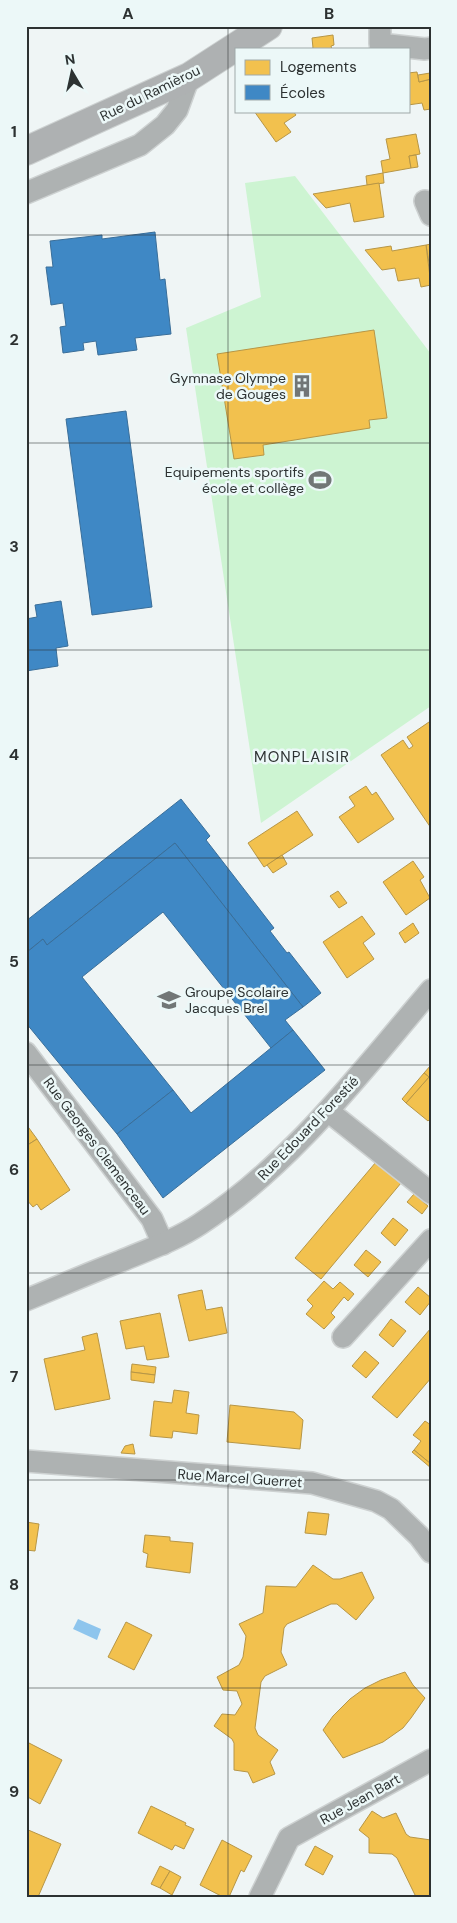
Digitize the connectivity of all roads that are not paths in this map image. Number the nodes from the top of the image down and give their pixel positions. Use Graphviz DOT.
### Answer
graph roads {
  1 [pos="268,26"];
  2 [pos="380,30"];
  3 [pos="431,48"];
  4 [pos="189,77"];
  5 [pos="26,151"];
  6 [pos="26,193"];
  7 [pos="431,990"];
  8 [pos="26,1052"];
  9 [pos="328,1111"];
  10 [pos="431,1193"];
  11 [pos="431,1240"];
  12 [pos="163,1244"];
  13 [pos="26,1300"];
  14 [pos="344,1337"];
  15 [pos="26,1461"];
  16 [pos="431,1552"];
  17 [pos="431,1760"];
  18 [pos="260,1897"];
  1 -- 4 [label="street, Rue du Ramièrou"];
  2 -- 3 [label="street"];
  4 -- 5 [label="street, Rue du Ramièrou"];
  4 -- 6 [label="street"];
  7 -- 9 [label="street, Rue Edouard Forestié"];
  8 -- 12 [label="street, Rue Georges Clemenceau"];
  9 -- 10 [label="street"];
  9 -- 12 [label="street, Rue Edouard Forestié"];
  11 -- 14 [label="street"];
  12 -- 13 [label="street, Rue Edouard Forestié"];
  15 -- 16 [label="street, Rue Marcel Guerret"];
  17 -- 18 [label="street, Rue Jean Bart"];
}
